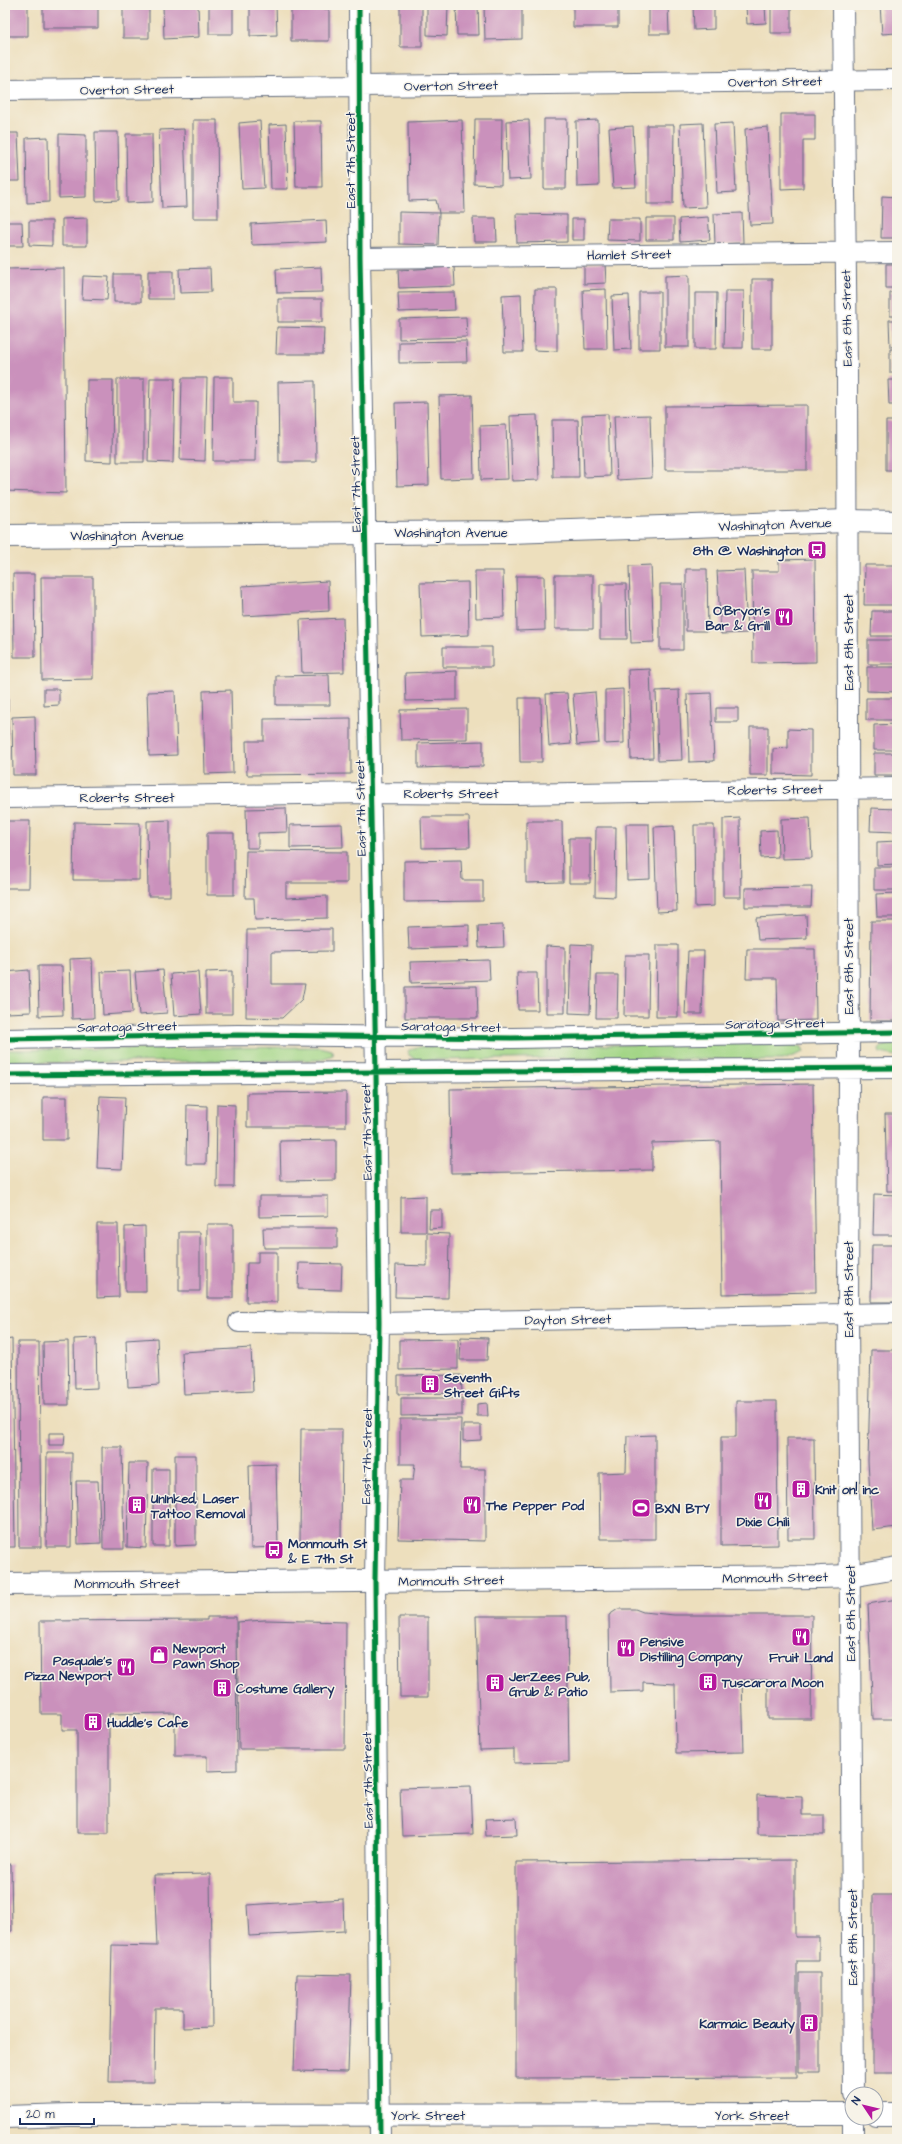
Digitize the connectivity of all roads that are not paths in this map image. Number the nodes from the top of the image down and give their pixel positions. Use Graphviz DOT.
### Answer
graph roads {
  1 [pos="359,5"];
  2 [pos="843,5"];
  3 [pos="897,80"];
  4 [pos="844,81"];
  5 [pos="360,86"];
  6 [pos="5,90"];
  7 [pos="845,252"];
  8 [pos="897,252"];
  9 [pos="360,258"];
  10 [pos="848,521"];
  11 [pos="897,522"];
  12 [pos="367,532"];
  13 [pos="5,536"];
  14 [pos="848,788"];
  15 [pos="897,788"];
  16 [pos="371,793"];
  17 [pos="5,798"];
  18 [pos="848,1032"];
  19 [pos="897,1032"];
  20 [pos="375,1036"];
  21 [pos="5,1040"];
  22 [pos="849,1068"];
  23 [pos="897,1068"];
  24 [pos="376,1072"];
  25 [pos="5,1075"];
  26 [pos="848,1313"];
  27 [pos="897,1313"];
  28 [pos="239,1322"];
  29 [pos="379,1323"];
  30 [pos="897,1568"];
  31 [pos="850,1576"];
  32 [pos="375,1581"];
  33 [pos="5,1584"];
  34 [pos="853,2086"];
  35 [pos="844,2114"];
  36 [pos="884,2114"];
  37 [pos="897,2114"];
  38 [pos="379,2115"];
  39 [pos="5,2117"];
  40 [pos="853,2126"];
  41 [pos="380,2139"];
  42 [pos="853,2139"];
  1 -- 5 [label="street, East 7th Street"];
  2 -- 4 [label="street, East 8th Street"];
  3 -- 4 [label="street, Overton Street"];
  4 -- 5 [label="street, Overton Street"];
  4 -- 7 [label="street, East 8th Street"];
  5 -- 6 [label="street, Overton Street"];
  5 -- 9 [label="street, East 7th Street"];
  7 -- 8 [label="street, Hamlet Street"];
  7 -- 9 [label="street, Hamlet Street"];
  7 -- 10 [label="street, East 8th Street"];
  9 -- 12 [label="street, East 7th Street"];
  10 -- 11 [label="main road, Washington Avenue"];
  10 -- 12 [label="main road, Washington Avenue"];
  10 -- 14 [label="street, East 8th Street"];
  12 -- 13 [label="main road, Washington Avenue"];
  12 -- 16 [label="street, East 7th Street"];
  14 -- 15 [label="street, Roberts Street"];
  14 -- 16 [label="street, Roberts Street"];
  14 -- 18 [label="street, East 8th Street"];
  16 -- 17 [label="street, Roberts Street"];
  16 -- 20 [label="street, East 7th Street"];
  18 -- 19 [label="street, Saratoga Street"];
  18 -- 20 [label="street, Saratoga Street"];
  18 -- 22 [label="street, East 8th Street"];
  20 -- 21 [label="street, Saratoga Street"];
  20 -- 24 [label="street, East 7th Street"];
  22 -- 23 [label="street"];
  22 -- 24 [label="street"];
  22 -- 26 [label="street, East 8th Street"];
  24 -- 25 [label="street"];
  24 -- 29 [label="street, East 7th Street"];
  26 -- 27 [label="street, Dayton Street"];
  26 -- 29 [label="street, Dayton Street"];
  26 -- 31 [label="street, East 8th Street"];
  28 -- 29 [label="street, Dayton Street"];
  29 -- 32 [label="street, East 7th Street"];
  30 -- 31 [label="main road, Monmouth Street"];
  31 -- 32 [label="main road, Monmouth Street"];
  31 -- 34 [label="street, East 8th Street"];
  32 -- 33 [label="main road, Monmouth Street"];
  32 -- 38 [label="street, East 7th Street"];
  35 -- 38 [label="main road, York Street"];
  36 -- 37 [label="main road"];
  38 -- 39 [label="main road, York Street"];
  38 -- 41 [label="street, East 7th Street"];
  40 -- 42 [label="street"];
}
